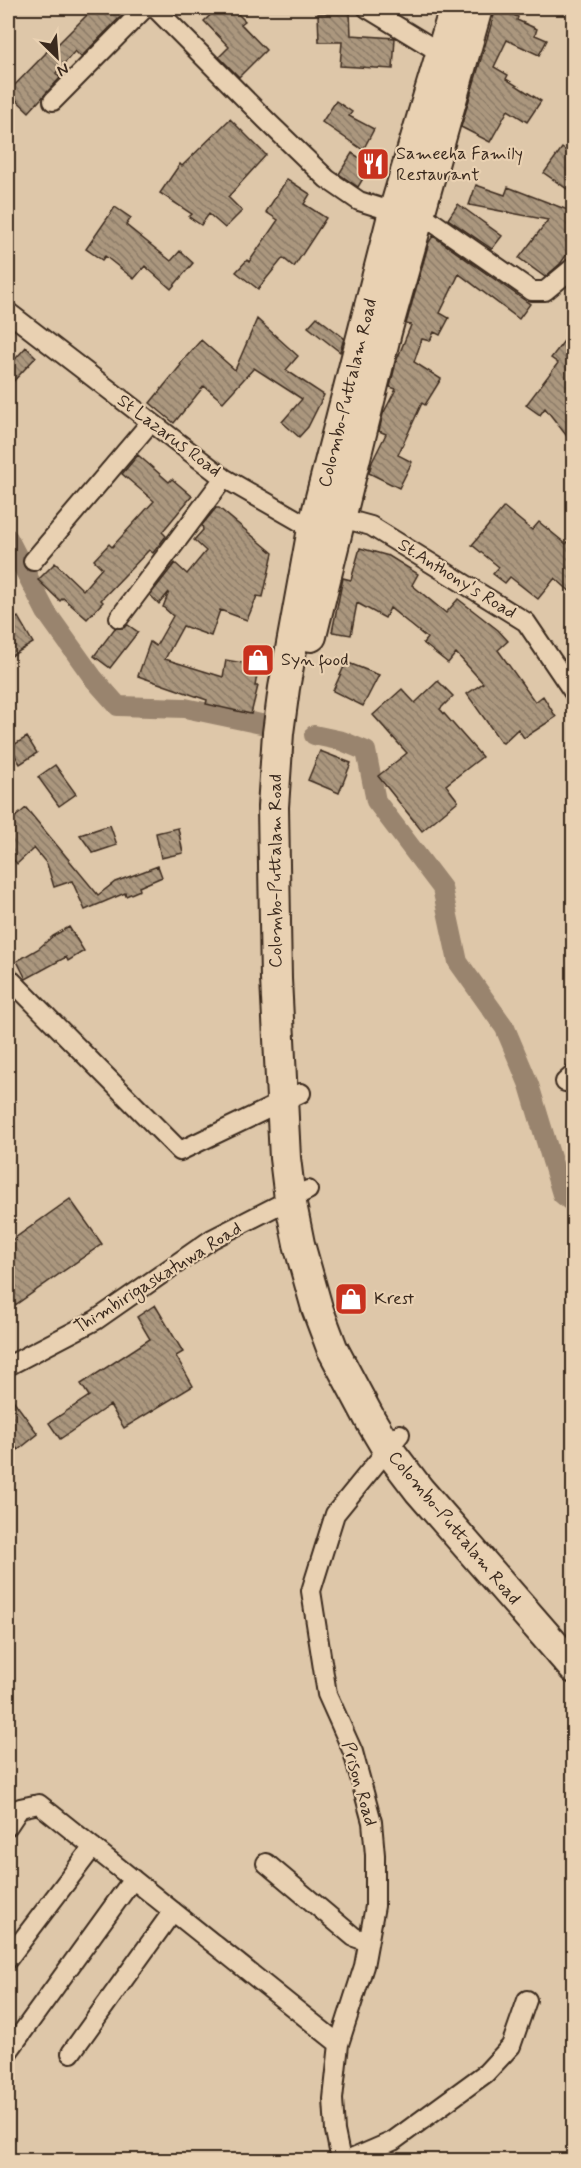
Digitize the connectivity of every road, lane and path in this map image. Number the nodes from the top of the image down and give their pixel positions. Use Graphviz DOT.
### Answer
graph roads {
  1 [pos="145,8"];
  2 [pos="155,8"];
  3 [pos="367,8"];
  4 [pos="455,8"];
  5 [pos="477,8"];
  6 [pos="441,53"];
  7 [pos="53,101"];
  8 [pos="407,213"];
  9 [pos="573,267"];
  10 [pos="8,312"];
  11 [pos="150,423"];
  12 [pos="224,478"];
  13 [pos="342,518"];
  14 [pos="313,529"];
  15 [pos="33,561"];
  16 [pos="119,618"];
  17 [pos="573,693"];
  18 [pos="8,977"];
  19 [pos="292,1097"];
  20 [pos="299,1194"];
  21 [pos="8,1366"];
  22 [pos="393,1441"];
  23 [pos="573,1645"];
  24 [pos="573,1668"];
  25 [pos="8,1826"];
  26 [pos="93,1847"];
  27 [pos="266,1863"];
  28 [pos="133,1879"];
  29 [pos="173,1911"];
  30 [pos="368,1942"];
  31 [pos="8,1959"];
  32 [pos="528,2000"];
  33 [pos="339,2044"];
  34 [pos="8,2052"];
  35 [pos="70,2053"];
  36 [pos="341,2160"];
  37 [pos="349,2160"];
  1 -- 7 [label="street"];
  2 -- 8 [label="street"];
  3 -- 6 [label="street"];
  4 -- 6 [label="highway, Colombo-Puttalam Road"];
  5 -- 8 [label="highway, Colombo-Puttalam Road"];
  6 -- 8 [label="highway, Colombo-Puttalam Road"];
  8 -- 9 [label="street"];
  8 -- 13 [label="highway, Colombo-Puttalam Road"];
  8 -- 14 [label="highway, Colombo-Puttalam Road"];
  10 -- 11 [label="street, St Lazarus Road"];
  11 -- 12 [label="street, St Lazarus Road"];
  11 -- 15 [label="street"];
  12 -- 14 [label="street, St Lazarus Road"];
  12 -- 16 [label="street"];
  13 -- 14 [label="street"];
  13 -- 17 [label="street, St.Anthony's Road"];
  13 -- 19 [label="highway, Colombo-Puttalam Road"];
  14 -- 19 [label="highway, Colombo-Puttalam Road"];
  18 -- 19 [label="street"];
  19 -- 20 [label="highway, Colombo-Puttalam Road"];
  20 -- 21 [label="street, Thimbirigaskatuwa Road"];
  20 -- 22 [label="highway, Colombo-Puttalam Road"];
  22 -- 23 [label="highway, Colombo-Puttalam Road"];
  22 -- 24 [label="highway, Colombo-Puttalam Road"];
  22 -- 30 [label="street, Prison Road"];
  25 -- 26 [label="street"];
  26 -- 28 [label="street"];
  26 -- 31 [label="street"];
  27 -- 30 [label="street"];
  28 -- 29 [label="street"];
  28 -- 34 [label="street"];
  29 -- 33 [label="street"];
  29 -- 35 [label="street"];
  30 -- 33 [label="street, Prison Road"];
  32 -- 37 [label="street"];
  33 -- 36 [label="street, Prison Road"];
}
